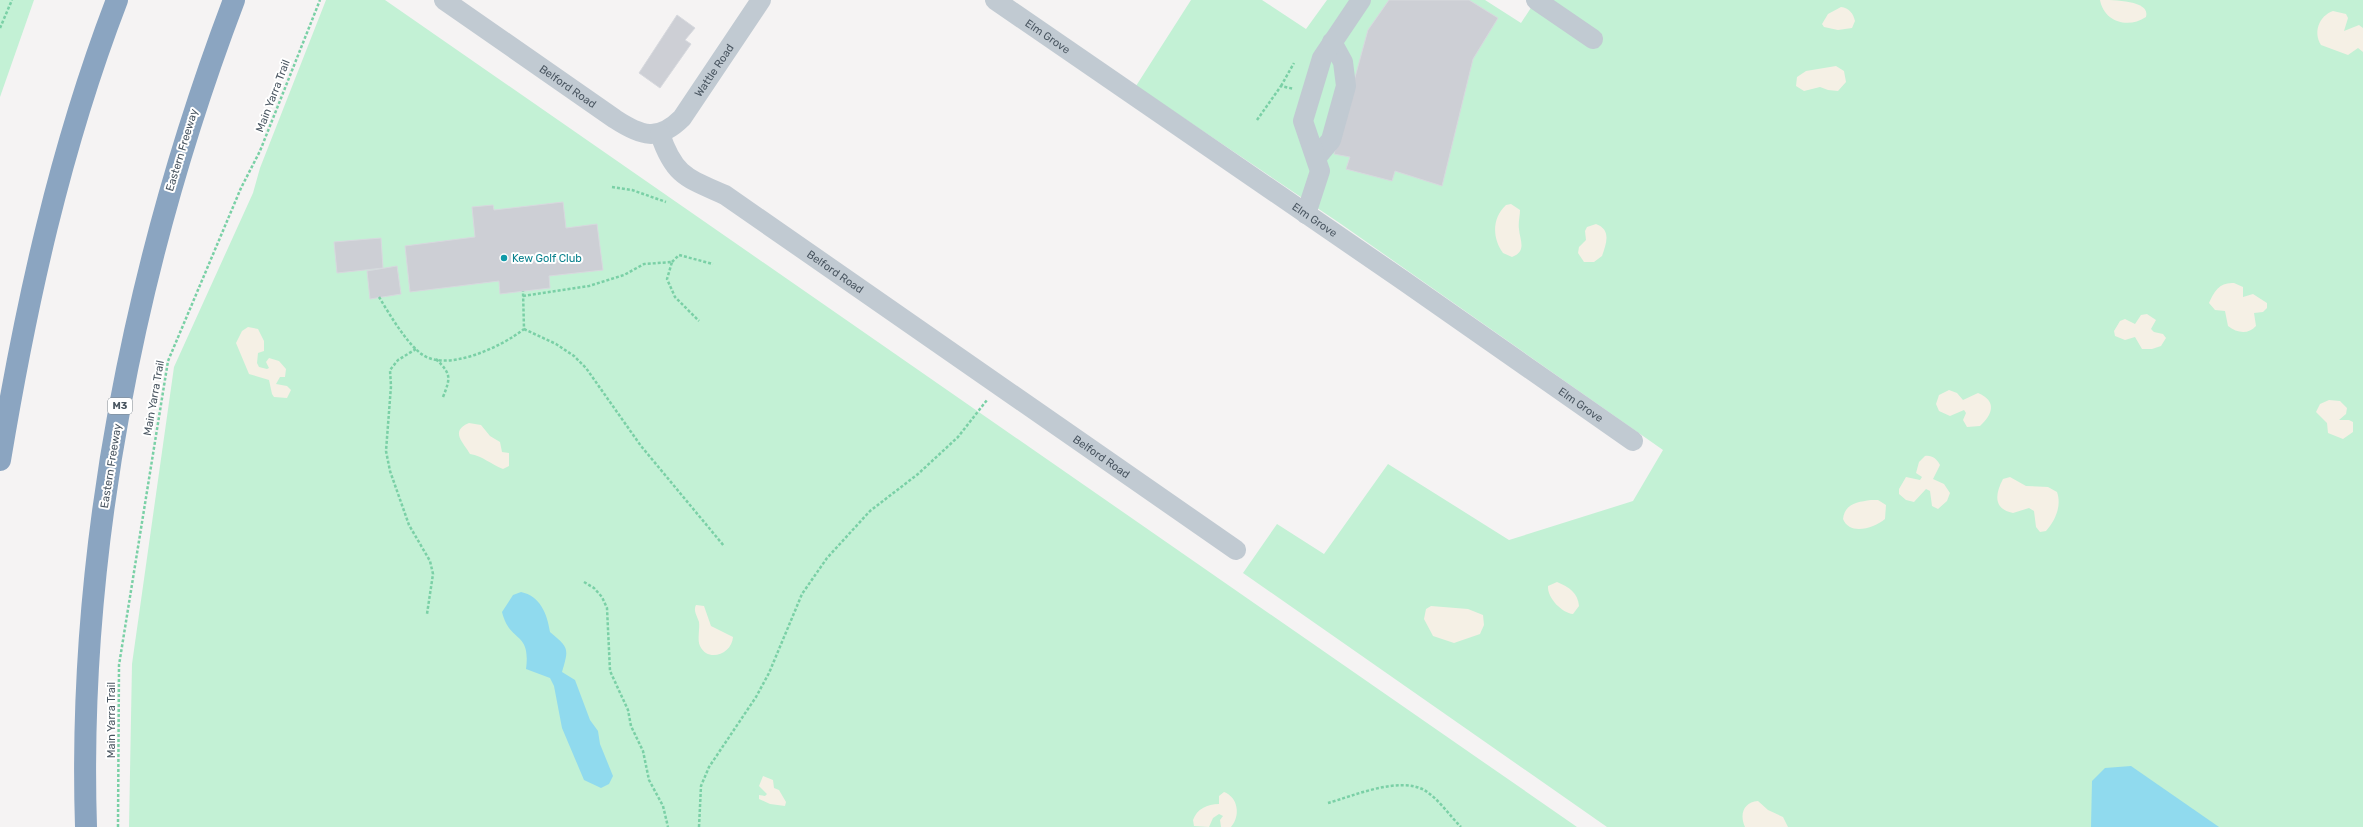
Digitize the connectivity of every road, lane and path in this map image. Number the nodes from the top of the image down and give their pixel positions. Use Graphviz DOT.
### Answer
graph roads {
  1 [pos="12,0"];
  2 [pos="117,0"];
  3 [pos="234,0"];
  4 [pos="320,0"];
  5 [pos="444,0"];
  6 [pos="761,0"];
  7 [pos="995,0"];
  8 [pos="1361,0"];
  9 [pos="1536,0"];
  10 [pos="0,28"];
  11 [pos="1593,39"];
  12 [pos="1332,42"];
  13 [pos="1294,63"];
  14 [pos="1281,86"];
  15 [pos="660,134"];
  16 [pos="1316,158"];
  17 [pos="612,187"];
  18 [pos="666,202"];
  19 [pos="1306,214"];
  20 [pos="672,262"];
  21 [pos="713,264"];
  22 [pos="523,291"];
  23 [pos="523,296"];
  24 [pos="380,297"];
  25 [pos="699,321"];
  26 [pos="524,329"];
  27 [pos="416,349"];
  28 [pos="436,359"];
  29 [pos="998,385"];
  30 [pos="443,397"];
  31 [pos="1633,441"];
  32 [pos="0,460"];
  33 [pos="724,546"];
  34 [pos="1236,550"];
  35 [pos="584,582"];
  36 [pos="427,614"];
  37 [pos="1328,803"];
  38 [pos="86,827"];
  39 [pos="118,827"];
  40 [pos="668,827"];
  41 [pos="699,827"];
  42 [pos="1461,827"];
  1 -- 10 [label="path"];
  2 -- 32 [label="highway"];
  3 -- 38 [label="highway, Eastern Freeway / M3"];
  4 -- 39 [label="path, Main Yarra Trail"];
  5 -- 15 [label="street, Belford Road"];
  6 -- 15 [label="street, Wattle Road"];
  7 -- 19 [label="street, Elm Grove"];
  8 -- 12 [label="street"];
  9 -- 11 [label="street"];
  12 -- 16 [label="street"];
  12 -- 16 [label="street"];
  13 -- 14 [label="path"];
  15 -- 29 [label="street, Belford Road"];
  16 -- 19 [label="street"];
  17 -- 18 [label="path"];
  19 -- 31 [label="street, Elm Grove"];
  20 -- 21 [label="path"];
  20 -- 23 [label="path"];
  20 -- 25 [label="path"];
  22 -- 23 [label="path"];
  23 -- 26 [label="path"];
  24 -- 27 [label="path"];
  26 -- 28 [label="path"];
  26 -- 33 [label="path"];
  27 -- 28 [label="path"];
  27 -- 36 [label="path"];
  28 -- 30 [label="path"];
  29 -- 34 [label="street, Belford Road"];
  29 -- 41 [label="path"];
  35 -- 40 [label="path"];
  37 -- 42 [label="path"];
}
